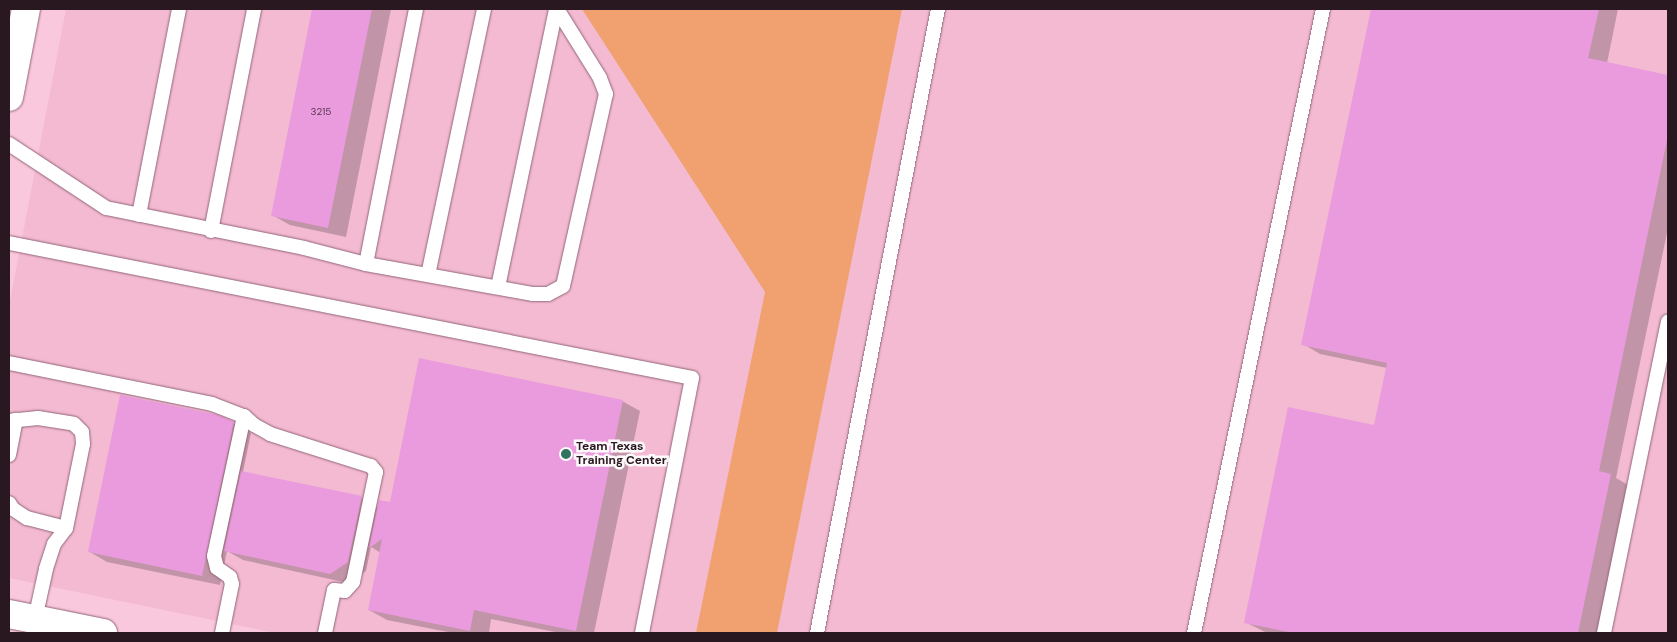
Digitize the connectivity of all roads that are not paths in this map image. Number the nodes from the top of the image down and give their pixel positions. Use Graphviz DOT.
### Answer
graph roads {
  1 [pos="26,9"];
  2 [pos="179,9"];
  3 [pos="254,9"];
  4 [pos="416,9"];
  5 [pos="484,9"];
  6 [pos="556,9"];
  7 [pos="938,9"];
  8 [pos="1323,9"];
  9 [pos="9,97"];
  10 [pos="9,144"];
  11 [pos="139,215"];
  12 [pos="211,231"];
  13 [pos="9,243"];
  14 [pos="366,264"];
  15 [pos="428,275"];
  16 [pos="498,288"];
  17 [pos="1668,321"];
  18 [pos="9,363"];
  19 [pos="244,416"];
  20 [pos="12,420"];
  21 [pos="9,455"];
  22 [pos="9,503"];
  23 [pos="66,528"];
  24 [pos="9,614"];
  25 [pos="35,620"];
  26 [pos="103,633"];
  27 [pos="222,633"];
  28 [pos="325,633"];
  29 [pos="642,633"];
  30 [pos="817,633"];
  31 [pos="1194,633"];
  32 [pos="1604,633"];
  1 -- 9 [label="main road"];
  2 -- 11 [label="lane"];
  3 -- 12 [label="lane"];
  4 -- 14 [label="lane"];
  5 -- 15 [label="lane"];
  6 -- 16 [label="lane"];
  6 -- 16 [label="lane"];
  7 -- 30 [label="lane"];
  8 -- 31 [label="lane"];
  10 -- 11 [label="lane"];
  11 -- 12 [label="lane"];
  12 -- 14 [label="lane"];
  13 -- 29 [label="lane"];
  14 -- 15 [label="lane"];
  15 -- 16 [label="lane"];
  17 -- 32 [label="lane"];
  18 -- 19 [label="lane"];
  19 -- 27 [label="lane"];
  19 -- 28 [label="lane"];
  20 -- 21 [label="lane"];
  20 -- 23 [label="lane"];
  22 -- 23 [label="lane"];
  23 -- 25 [label="lane"];
  24 -- 25 [label="main road"];
  25 -- 26 [label="main road"];
}
